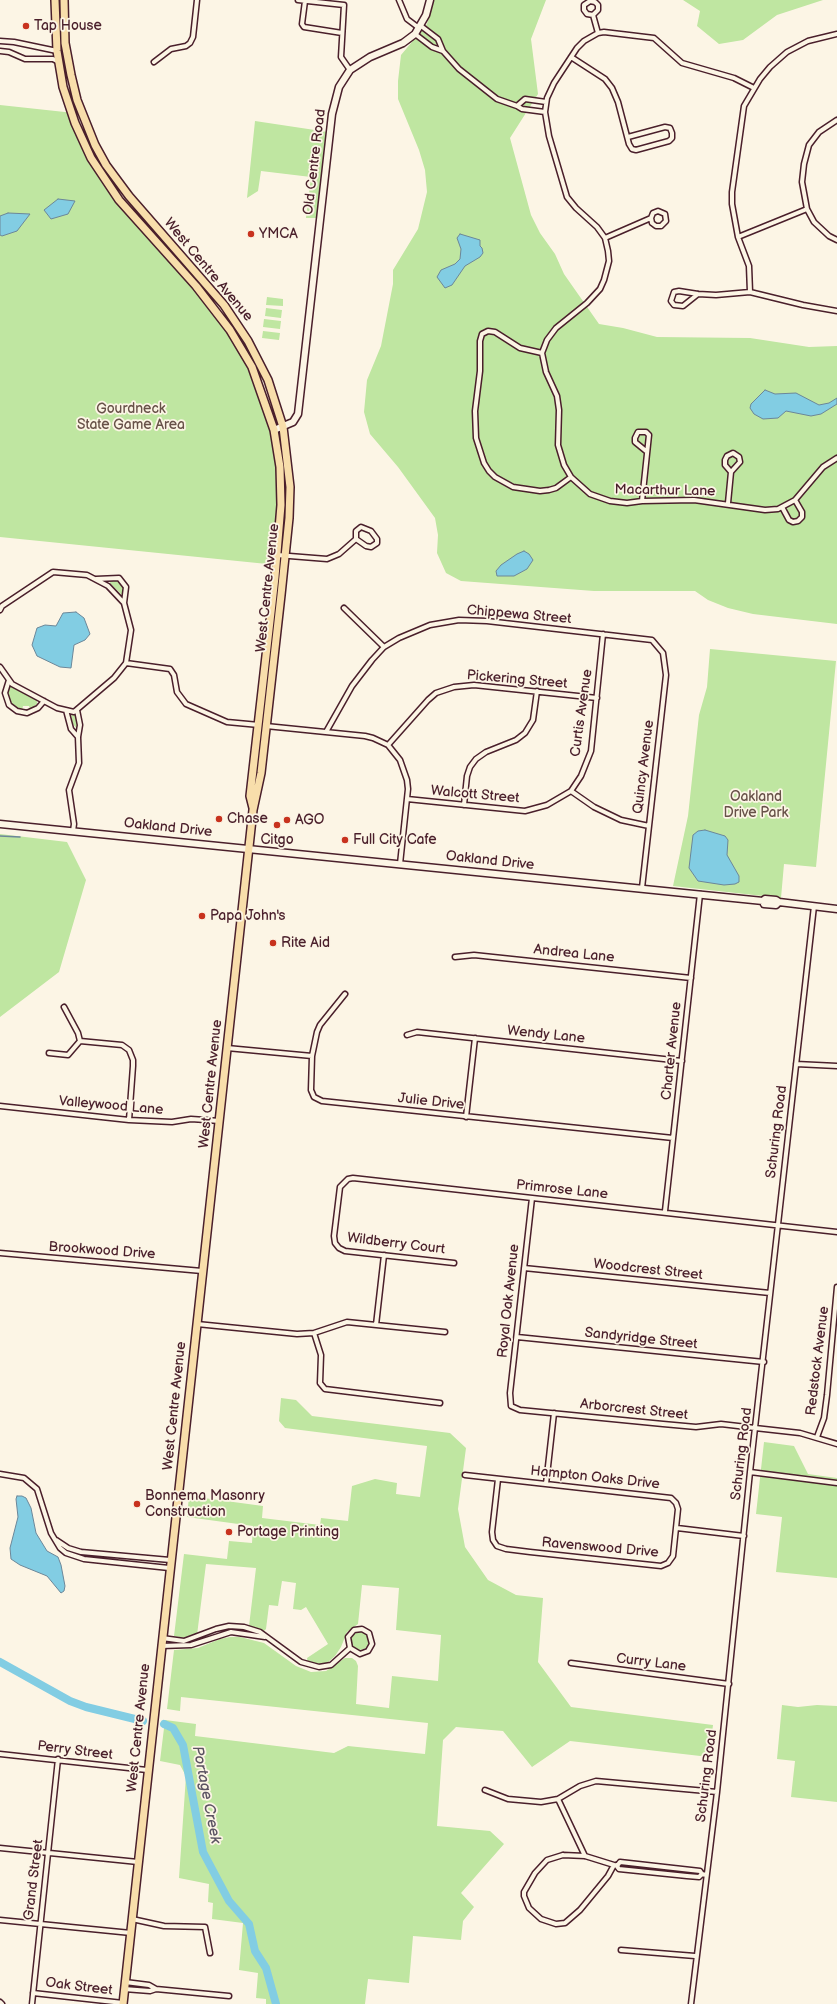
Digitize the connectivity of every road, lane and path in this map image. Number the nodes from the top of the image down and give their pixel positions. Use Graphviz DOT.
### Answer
graph roads {
  1 [pos="54,0"];
  2 [pos="64,0"];
  3 [pos="197,0"];
  4 [pos="298,0"];
  5 [pos="399,0"];
  6 [pos="430,0"];
  7 [pos="305,1"];
  8 [pos="593,15"];
  9 [pos="420,27"];
  10 [pos="342,33"];
  11 [pos="598,33"];
  12 [pos="415,34"];
  13 [pos="837,34"];
  14 [pos="0,42"];
  15 [pos="0,51"];
  16 [pos="56,51"];
  17 [pos="443,51"];
  18 [pos="571,56"];
  19 [pos="58,62"];
  20 [pos="154,62"];
  21 [pos="350,70"];
  22 [pos="754,88"];
  23 [pos="546,102"];
  24 [pos="516,106"];
  25 [pos="545,112"];
  26 [pos="837,120"];
  27 [pos="628,137"];
  28 [pos="806,209"];
  29 [pos="651,218"];
  30 [pos="738,237"];
  31 [pos="604,238"];
  32 [pos="837,240"];
  33 [pos="750,292"];
  34 [pos="698,294"];
  35 [pos="837,311"];
  36 [pos="542,353"];
  37 [pos="283,427"];
  38 [pos="274,430"];
  39 [pos="646,450"];
  40 [pos="837,458"];
  41 [pos="731,472"];
  42 [pos="571,477"];
  43 [pos="642,500"];
  44 [pos="795,500"];
  45 [pos="728,504"];
  46 [pos="782,507"];
  47 [pos="356,539"];
  48 [pos="277,555"];
  49 [pos="285,556"];
  50 [pos="95,579"];
  51 [pos="124,603"];
  52 [pos="1,607"];
  53 [pos="344,608"];
  54 [pos="603,634"];
  55 [pos="384,647"];
  56 [pos="661,649"];
  57 [pos="126,663"];
  58 [pos="0,667"];
  59 [pos="9,680"];
  60 [pos="537,691"];
  61 [pos="597,698"];
  62 [pos="44,701"];
  63 [pos="66,710"];
  64 [pos="77,710"];
  65 [pos="258,725"];
  66 [pos="266,726"];
  67 [pos="326,732"];
  68 [pos="78,737"];
  69 [pos="388,745"];
  70 [pos="571,791"];
  71 [pos="407,799"];
  72 [pos="464,806"];
  73 [pos="253,810"];
  74 [pos="0,824"];
  75 [pos="648,826"];
  76 [pos="73,831"];
  77 [pos="250,848"];
  78 [pos="400,864"];
  79 [pos="642,888"];
  80 [pos="700,894"];
  81 [pos="814,906"];
  82 [pos="837,909"];
  83 [pos="455,957"];
  84 [pos="691,978"];
  85 [pos="345,994"];
  86 [pos="64,1007"];
  87 [pos="407,1035"];
  88 [pos="475,1038"];
  89 [pos="80,1041"];
  90 [pos="227,1048"];
  91 [pos="49,1053"];
  92 [pos="312,1056"];
  93 [pos="682,1062"];
  94 [pos="796,1064"];
  95 [pos="837,1066"];
  96 [pos="0,1106"];
  97 [pos="466,1117"];
  98 [pos="128,1120"];
  99 [pos="220,1121"];
  100 [pos="673,1138"];
  101 [pos="532,1198"];
  102 [pos="665,1211"];
  103 [pos="778,1224"];
  104 [pos="837,1232"];
  105 [pos="337,1246"];
  106 [pos="0,1253"];
  107 [pos="384,1255"];
  108 [pos="454,1263"];
  109 [pos="524,1268"];
  110 [pos="202,1271"];
  111 [pos="837,1287"];
  112 [pos="770,1294"];
  113 [pos="836,1300"];
  114 [pos="197,1324"];
  115 [pos="376,1325"];
  116 [pos="446,1332"];
  117 [pos="314,1333"];
  118 [pos="517,1337"];
  119 [pos="764,1362"];
  120 [pos="440,1403"];
  121 [pos="511,1406"];
  122 [pos="554,1413"];
  123 [pos="755,1428"];
  124 [pos="817,1437"];
  125 [pos="837,1444"];
  126 [pos="750,1472"];
  127 [pos="0,1474"];
  128 [pos="465,1475"];
  129 [pos="498,1479"];
  130 [pos="837,1483"];
  131 [pos="546,1484"];
  132 [pos="677,1528"];
  133 [pos="744,1536"];
  134 [pos="55,1540"];
  135 [pos="88,1552"];
  136 [pos="121,1556"];
  137 [pos="87,1559"];
  138 [pos="170,1560"];
  139 [pos="120,1563"];
  140 [pos="169,1568"];
  141 [pos="224,1628"];
  142 [pos="224,1634"];
  143 [pos="265,1637"];
  144 [pos="161,1642"];
  145 [pos="350,1648"];
  146 [pos="571,1663"];
  147 [pos="728,1684"];
  148 [pos="0,1754"];
  149 [pos="58,1759"];
  150 [pos="147,1770"];
  151 [pos="485,1790"];
  152 [pos="717,1792"];
  153 [pos="558,1799"];
  154 [pos="0,1848"];
  155 [pos="49,1853"];
  156 [pos="584,1856"];
  157 [pos="138,1862"];
  158 [pos="616,1865"];
  159 [pos="704,1874"];
  160 [pos="132,1919"];
  161 [pos="0,1920"];
  162 [pos="39,1924"];
  163 [pos="130,1933"];
  164 [pos="621,1950"];
  165 [pos="210,1953"];
  166 [pos="696,1956"];
  167 [pos="125,1986"];
  168 [pos="156,1989"];
  169 [pos="34,1993"];
  170 [pos="229,1996"];
  171 [pos="32,2004"];
  172 [pos="123,2004"];
  173 [pos="691,2004"];
  1 -- 16 [label="main road, West Centre Avenue"];
  2 -- 37 [label="main road, West Centre Avenue"];
  3 -- 20 [label="street"];
  4 -- 7 [label="street"];
  5 -- 9 [label="street"];
  6 -- 9 [label="street, Old Centre Road"];
  7 -- 10 [label="street"];
  7 -- 10 [label="street"];
  8 -- 11 [label="street"];
  9 -- 12 [label="street, Old Centre Road"];
  9 -- 17 [label="street"];
  10 -- 21 [label="street"];
  11 -- 18 [label="street"];
  11 -- 22 [label="street"];
  12 -- 17 [label="street"];
  12 -- 21 [label="street, Old Centre Road"];
  13 -- 22 [label="street"];
  14 -- 16 [label="street"];
  15 -- 19 [label="street"];
  16 -- 19 [label="main road, West Centre Avenue"];
  17 -- 24 [label="street"];
  18 -- 23 [label="street"];
  18 -- 27 [label="street"];
  19 -- 38 [label="main road, West Centre Avenue"];
  21 -- 37 [label="street, Old Centre Road"];
  22 -- 30 [label="street"];
  23 -- 24 [label="street"];
  23 -- 25 [label="street"];
  24 -- 25 [label="street"];
  25 -- 31 [label="street"];
  26 -- 28 [label="street"];
  27 -- 27 [label="street"];
  28 -- 30 [label="street"];
  28 -- 32 [label="street"];
  29 -- 31 [label="street"];
  30 -- 33 [label="street"];
  31 -- 36 [label="street"];
  33 -- 34 [label="street"];
  33 -- 35 [label="street"];
  34 -- 34 [label="street"];
  36 -- 42 [label="street, Macarthur Lane"];
  36 -- 42 [label="street"];
  37 -- 38 [label="street, Old Centre Road"];
  37 -- 49 [label="main road, West Centre Avenue"];
  38 -- 48 [label="main road, West Centre Avenue"];
  39 -- 39 [label="street"];
  39 -- 43 [label="street"];
  40 -- 44 [label="street, Macarthur Lane"];
  41 -- 41 [label="street"];
  41 -- 45 [label="street"];
  42 -- 43 [label="street, Macarthur Lane"];
  43 -- 45 [label="street, Macarthur Lane"];
  44 -- 46 [label="street, Macarthur Lane"];
  44 -- 46 [label="street"];
  45 -- 46 [label="street, Macarthur Lane"];
  47 -- 47 [label="street"];
  47 -- 49 [label="street"];
  48 -- 49 [label="street"];
  48 -- 65 [label="main road, West Centre Avenue"];
  49 -- 66 [label="main road, West Centre Avenue"];
  50 -- 51 [label="street"];
  50 -- 51 [label="street"];
  50 -- 52 [label="street"];
  51 -- 57 [label="street"];
  53 -- 55 [label="street"];
  54 -- 55 [label="street, Chippewa Street"];
  54 -- 56 [label="street, Chippewa Street"];
  54 -- 61 [label="street, Curtis Avenue"];
  55 -- 67 [label="street, Chippewa Street"];
  56 -- 75 [label="street, Quincy Avenue"];
  57 -- 64 [label="street"];
  57 -- 65 [label="street"];
  58 -- 59 [label="street"];
  59 -- 62 [label="street"];
  59 -- 62 [label="street"];
  60 -- 61 [label="street, Pickering Street"];
  60 -- 69 [label="street, Pickering Street"];
  60 -- 72 [label="street"];
  61 -- 70 [label="street, Curtis Avenue"];
  62 -- 63 [label="street"];
  63 -- 64 [label="street"];
  63 -- 68 [label="street"];
  64 -- 68 [label="street"];
  65 -- 66 [label="street"];
  65 -- 73 [label="main road, West Centre Avenue"];
  66 -- 67 [label="street"];
  66 -- 73 [label="main road, West Centre Avenue"];
  67 -- 69 [label="street"];
  68 -- 76 [label="street"];
  69 -- 71 [label="street"];
  70 -- 72 [label="street, Walcott Street"];
  70 -- 75 [label="street"];
  71 -- 72 [label="street, Walcott Street"];
  71 -- 78 [label="street"];
  73 -- 77 [label="main road, West Centre Avenue"];
  74 -- 76 [label="street, Oakland Drive"];
  75 -- 79 [label="street, Quincy Avenue"];
  76 -- 77 [label="street, Oakland Drive"];
  77 -- 78 [label="street, Oakland Drive"];
  77 -- 90 [label="main road, West Centre Avenue"];
  78 -- 79 [label="street, Oakland Drive"];
  79 -- 80 [label="street, Oakland Drive"];
  80 -- 81 [label="street, Oakland Drive"];
  80 -- 84 [label="street, Charter Avenue"];
  81 -- 82 [label="street, Oakland Drive"];
  81 -- 94 [label="street, Schuring Road"];
  83 -- 84 [label="street, Andrea Lane"];
  84 -- 93 [label="street, Charter Avenue"];
  85 -- 92 [label="street"];
  86 -- 89 [label="street"];
  87 -- 88 [label="street, Wendy Lane"];
  88 -- 93 [label="street, Wendy Lane"];
  88 -- 97 [label="street"];
  89 -- 91 [label="street"];
  89 -- 98 [label="street"];
  90 -- 92 [label="street"];
  90 -- 99 [label="main road, West Centre Avenue"];
  92 -- 97 [label="street, Julie Drive"];
  93 -- 100 [label="street, Charter Avenue"];
  94 -- 95 [label="street"];
  94 -- 103 [label="street, Schuring Road"];
  96 -- 98 [label="street, Valleywood Lane"];
  97 -- 100 [label="street, Julie Drive"];
  98 -- 99 [label="street, Valleywood Lane"];
  99 -- 110 [label="main road, West Centre Avenue"];
  100 -- 102 [label="street, Charter Avenue"];
  101 -- 102 [label="street, Primrose Lane"];
  101 -- 105 [label="street, Primrose Lane"];
  101 -- 109 [label="street, Royal Oak Avenue"];
  102 -- 103 [label="street, Primrose Lane"];
  103 -- 104 [label="street, Primrose Lane"];
  103 -- 112 [label="street, Schuring Road"];
  105 -- 107 [label="street, Wildberry Court"];
  106 -- 110 [label="street, Brookwood Drive"];
  107 -- 108 [label="street, Wildberry Court"];
  107 -- 115 [label="street"];
  109 -- 112 [label="street, Woodcrest Street"];
  109 -- 118 [label="street, Royal Oak Avenue"];
  110 -- 114 [label="main road, West Centre Avenue"];
  111 -- 113 [label="street, Redstock Avenue"];
  112 -- 119 [label="street, Schuring Road"];
  113 -- 124 [label="street, Redstock Avenue"];
  114 -- 117 [label="street"];
  114 -- 138 [label="main road, West Centre Avenue"];
  115 -- 116 [label="street"];
  115 -- 117 [label="street"];
  117 -- 120 [label="street"];
  118 -- 119 [label="street, Sandyridge Street"];
  118 -- 121 [label="street, Royal Oak Avenue"];
  119 -- 123 [label="street, Schuring Road"];
  121 -- 122 [label="street, Arborcrest Street"];
  122 -- 123 [label="street, Arborcrest Street"];
  122 -- 131 [label="street"];
  123 -- 124 [label="street, Arborcrest Street"];
  123 -- 126 [label="street, Schuring Road"];
  124 -- 125 [label="street, Arborcrest Street"];
  126 -- 130 [label="street"];
  126 -- 133 [label="street, Schuring Road"];
  127 -- 134 [label="street"];
  128 -- 129 [label="street, Hampton Oaks Drive"];
  129 -- 131 [label="street, Hampton Oaks Drive"];
  129 -- 132 [label="street, Ravenswood Drive"];
  131 -- 132 [label="street, Hampton Oaks Drive"];
  132 -- 133 [label="street"];
  133 -- 147 [label="street, Schuring Road"];
  134 -- 135 [label="street"];
  134 -- 137 [label="street"];
  135 -- 136 [label="street"];
  135 -- 137 [label="street"];
  136 -- 138 [label="street"];
  136 -- 139 [label="street"];
  137 -- 139 [label="street"];
  138 -- 140 [label="main road, West Centre Avenue"];
  139 -- 140 [label="street"];
  140 -- 144 [label="main road, West Centre Avenue"];
  141 -- 142 [label="street"];
  141 -- 143 [label="street"];
  141 -- 144 [label="street"];
  142 -- 143 [label="street"];
  142 -- 144 [label="street"];
  143 -- 145 [label="street"];
  144 -- 150 [label="main road, West Centre Avenue"];
  145 -- 145 [label="street"];
  146 -- 147 [label="street, Curry Lane"];
  147 -- 152 [label="street, Schuring Road"];
  148 -- 149 [label="street, Perry Street"];
  149 -- 150 [label="street, Perry Street"];
  149 -- 155 [label="street, Grand Street"];
  150 -- 157 [label="main road, West Centre Avenue"];
  151 -- 153 [label="street"];
  152 -- 153 [label="street"];
  152 -- 159 [label="street, Schuring Road"];
  153 -- 156 [label="street"];
  154 -- 155 [label="street"];
  155 -- 157 [label="street"];
  155 -- 162 [label="street, Grand Street"];
  156 -- 158 [label="street"];
  156 -- 158 [label="street"];
  157 -- 160 [label="main road, West Centre Avenue"];
  158 -- 159 [label="street"];
  158 -- 159 [label="street"];
  159 -- 166 [label="street, Schuring Road"];
  160 -- 163 [label="main road, West Centre Avenue"];
  160 -- 165 [label="street"];
  161 -- 162 [label="street"];
  162 -- 163 [label="street"];
  162 -- 169 [label="street, Grand Street"];
  163 -- 167 [label="main road, West Centre Avenue"];
  164 -- 166 [label="street"];
  166 -- 173 [label="street, Schuring Road"];
  167 -- 168 [label="street"];
  167 -- 168 [label="street"];
  167 -- 172 [label="main road, West Centre Avenue"];
  168 -- 170 [label="street"];
  169 -- 171 [label="street, Grand Street"];
  169 -- 172 [label="street, Oak Street"];
}
